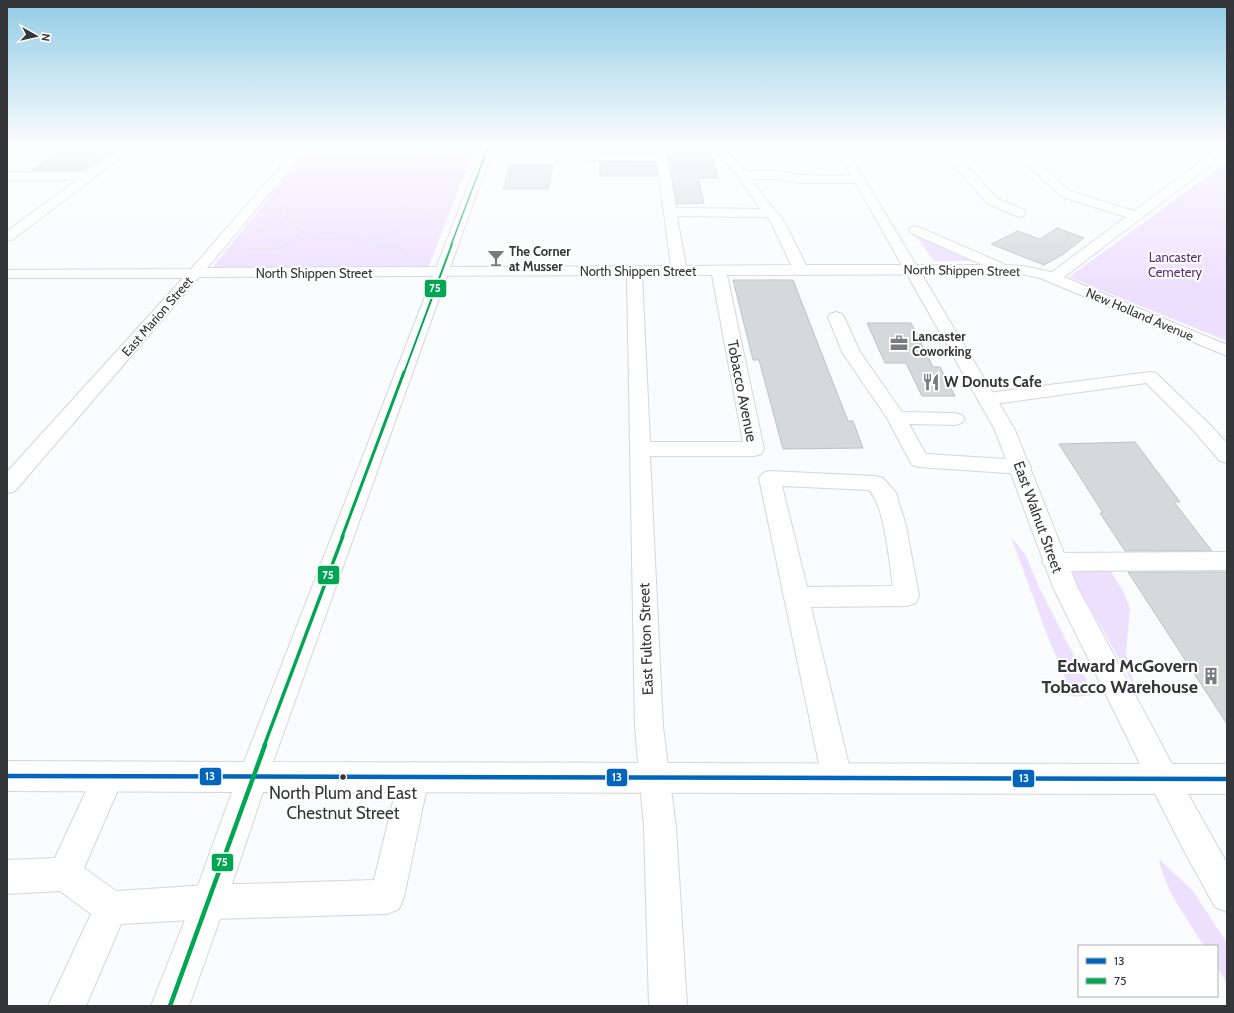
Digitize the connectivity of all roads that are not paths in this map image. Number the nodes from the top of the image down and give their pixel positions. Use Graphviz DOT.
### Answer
graph roads {
  1 [pos="67,192"];
  2 [pos="264,192"];
  3 [pos="471,192"];
  4 [pos="667,192"];
  5 [pos="755,192"];
  6 [pos="867,192"];
  7 [pos="984,192"];
  8 [pos="1064,192"];
  9 [pos="1173,192"];
  10 [pos="670,212"];
  11 [pos="770,213"];
  12 [pos="1019,213"];
  13 [pos="1137,216"];
  14 [pos="916,230"];
  15 [pos="7,237"];
  16 [pos="912,269"];
  17 [pos="1005,269"];
  18 [pos="719,270"];
  19 [pos="801,270"];
  20 [pos="634,271"];
  21 [pos="679,271"];
  22 [pos="441,272"];
  23 [pos="195,273"];
  24 [pos="7,274"];
  25 [pos="1053,278"];
  26 [pos="836,317"];
  27 [pos="1227,351"];
  28 [pos="988,399"];
  29 [pos="896,418"];
  30 [pos="955,419"];
  31 [pos="640,449"];
  32 [pos="1227,456"];
  33 [pos="1021,467"];
  34 [pos="7,486"];
  35 [pos="1227,561"];
  36 [pos="1054,562"];
  37 [pos="797,597"];
  38 [pos="7,776"];
  39 [pos="109,776"];
  40 [pos="254,776"];
  41 [pos="414,777"];
  42 [pos="654,777"];
  43 [pos="837,778"];
  44 [pos="1163,779"];
  45 [pos="1227,779"];
  46 [pos="65,874"];
  47 [pos="7,876"];
  48 [pos="1226,892"];
  49 [pos="208,902"];
  50 [pos="111,908"];
  51 [pos="67,1006"];
  52 [pos="170,1006"];
  53 [pos="668,1006"];
  1 -- 15 [label="street"];
  2 -- 23 [label="street, East Marion Street"];
  3 -- 22 [label="street"];
  4 -- 10 [label="street"];
  5 -- 11 [label="street"];
  6 -- 16 [label="street, East Walnut Street"];
  7 -- 12 [label="street"];
  8 -- 13 [label="street"];
  9 -- 13 [label="street"];
  10 -- 11 [label="street"];
  10 -- 21 [label="street"];
  11 -- 19 [label="street"];
  13 -- 25 [label="street"];
  14 -- 17 [label="street"];
  16 -- 17 [label="street, North Shippen Street"];
  16 -- 19 [label="street, North Shippen Street"];
  16 -- 28 [label="street, East Walnut Street"];
  17 -- 25 [label="street, North Shippen Street"];
  18 -- 19 [label="street, North Shippen Street"];
  18 -- 21 [label="street, North Shippen Street"];
  18 -- 31 [label="street, Tobacco Avenue"];
  20 -- 21 [label="street, North Shippen Street"];
  20 -- 22 [label="street, North Shippen Street"];
  20 -- 31 [label="street, East Fulton Street"];
  22 -- 23 [label="street, North Shippen Street"];
  22 -- 40 [label="street"];
  23 -- 24 [label="street, North Shippen Street"];
  23 -- 34 [label="street, East Marion Street"];
  25 -- 27 [label="street, New Holland Avenue"];
  26 -- 29 [label="street"];
  28 -- 32 [label="street"];
  28 -- 33 [label="street, East Walnut Street"];
  29 -- 30 [label="street"];
  29 -- 33 [label="street"];
  31 -- 42 [label="street, East Fulton Street"];
  33 -- 36 [label="street, East Walnut Street"];
  35 -- 36 [label="street"];
  36 -- 44 [label="street, East Walnut Street"];
  37 -- 37 [label="street"];
  37 -- 43 [label="street"];
  38 -- 39 [label="street"];
  39 -- 40 [label="street"];
  39 -- 46 [label="street"];
  40 -- 41 [label="street"];
  40 -- 49 [label="street"];
  41 -- 42 [label="street"];
  41 -- 49 [label="street"];
  42 -- 43 [label="street"];
  42 -- 53 [label="street, East Fulton Street"];
  43 -- 44 [label="street"];
  44 -- 45 [label="street"];
  44 -- 48 [label="street, East Walnut Street"];
  46 -- 47 [label="street"];
  46 -- 50 [label="street"];
  49 -- 50 [label="street"];
  49 -- 52 [label="street"];
  50 -- 51 [label="street"];
}
